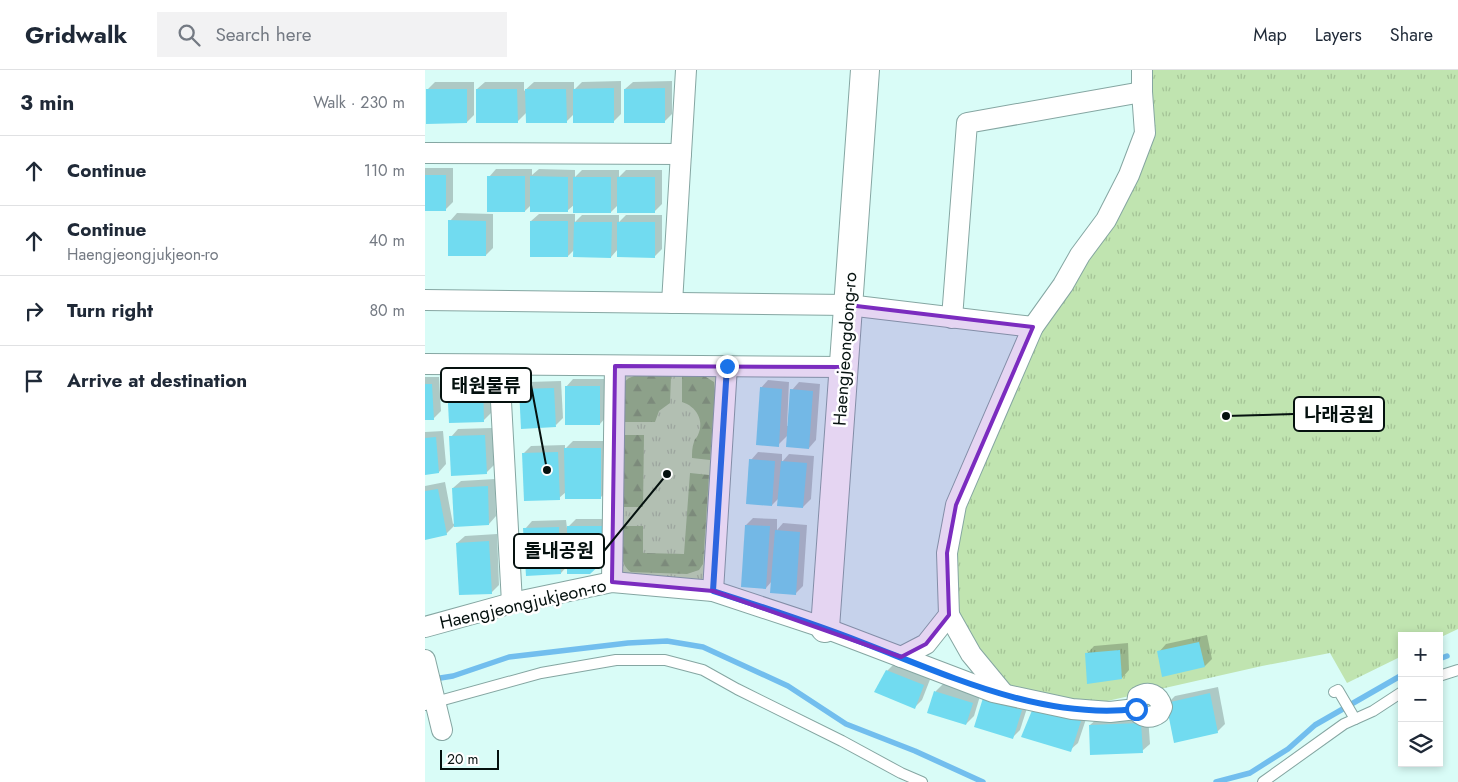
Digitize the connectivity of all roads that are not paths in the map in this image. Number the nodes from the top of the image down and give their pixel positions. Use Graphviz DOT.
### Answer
graph roads {
  1 [pos="686,70"];
  2 [pos="865,70"];
  3 [pos="1142,70"];
  4 [pos="1142,92"];
  5 [pos="425,153"];
  6 [pos="681,154"];
  7 [pos="425,300"];
  8 [pos="673,303"];
  9 [pos="848,305"];
  10 [pos="952,318"];
  11 [pos="1033,327"];
  12 [pos="425,364"];
  13 [pos="499,365"];
  14 [pos="615,366"];
  15 [pos="727,366"];
  16 [pos="843,367"];
  17 [pos="612,582"];
  18 [pos="713,591"];
  19 [pos="512,603"];
  20 [pos="949,615"];
  21 [pos="425,626"];
  22 [pos="825,628"];
  23 [pos="901,657"];
  24 [pos="425,661"];
  25 [pos="1458,670"];
  26 [pos="1443,675"];
  27 [pos="1336,693"];
  28 [pos="1004,694"];
  29 [pos="1398,695"];
  30 [pos="431,701"];
  31 [pos="1136,709"];
  32 [pos="1353,716"];
  33 [pos="442,730"];
  34 [pos="922,782"];
  35 [pos="1263,782"];
  1 -- 6 [label="street"];
  2 -- 9 [label="street, Haengjeongdong-ro"];
  3 -- 4 [label="street"];
  4 -- 10 [label="street"];
  4 -- 11 [label="street"];
  5 -- 6 [label="street"];
  6 -- 8 [label="street"];
  7 -- 8 [label="street"];
  8 -- 9 [label="street"];
  9 -- 10 [label="street"];
  9 -- 16 [label="street, Haengjeongdong-ro"];
  10 -- 11 [label="street"];
  11 -- 20 [label="street"];
  12 -- 13 [label="street"];
  13 -- 14 [label="street"];
  13 -- 19 [label="street"];
  14 -- 15 [label="street"];
  14 -- 17 [label="street"];
  15 -- 16 [label="street"];
  15 -- 18 [label="street"];
  16 -- 22 [label="street, Haengjeongdong-ro"];
  17 -- 18 [label="street, Haengjeongjukjeon-ro"];
  17 -- 19 [label="street, Haengjeongjukjeon-ro"];
  18 -- 22 [label="street, Haengjeongjukjeon-ro"];
  19 -- 21 [label="street, Haengjeongjukjeon-ro"];
  20 -- 23 [label="street"];
  20 -- 28 [label="street"];
  22 -- 23 [label="street, Haengjeongjukjeon-ro"];
  23 -- 28 [label="street, Haengjeongjukjeon-ro"];
  24 -- 30 [label="street"];
  25 -- 26 [label="lane"];
  27 -- 32 [label="lane"];
  28 -- 31 [label="street, Haengjeongjukjeon-ro"];
  29 -- 32 [label="lane"];
  30 -- 33 [label="street"];
  30 -- 34 [label="lane"];
  32 -- 35 [label="lane"];
}
